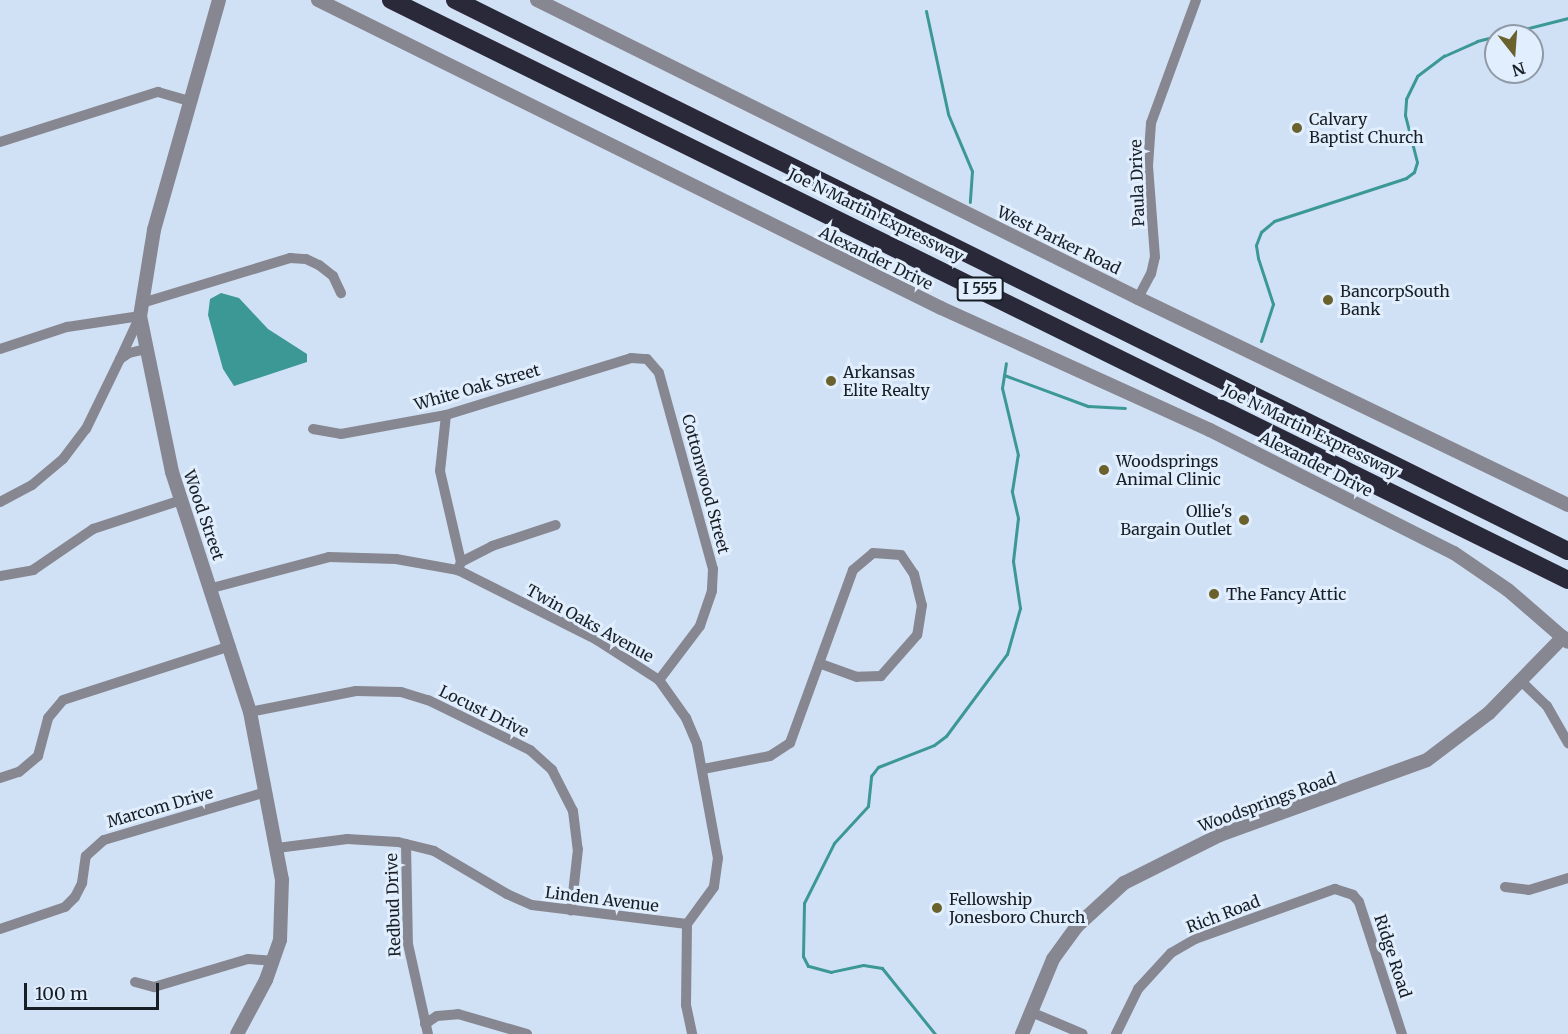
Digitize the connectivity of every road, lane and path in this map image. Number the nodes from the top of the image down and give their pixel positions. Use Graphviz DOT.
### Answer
graph roads {
  1 [pos="219,0"];
  2 [pos="318,0"];
  3 [pos="391,0"];
  4 [pos="455,0"];
  5 [pos="537,0"];
  6 [pos="1196,0"];
  7 [pos="189,101"];
  8 [pos="0,142"];
  9 [pos="342,293"];
  10 [pos="1138,298"];
  11 [pos="141,310"];
  12 [pos="0,349"];
  13 [pos="147,349"];
  14 [pos="120,359"];
  15 [pos="647,359"];
  16 [pos="446,415"];
  17 [pos="313,429"];
  18 [pos="181,500"];
  19 [pos="0,502"];
  20 [pos="1568,505"];
  21 [pos="556,525"];
  22 [pos="1568,551"];
  23 [pos="1518,555"];
  24 [pos="460,566"];
  25 [pos="0,576"];
  26 [pos="1568,580"];
  27 [pos="1568,587"];
  28 [pos="212,588"];
  29 [pos="1565,640"];
  30 [pos="230,646"];
  31 [pos="822,664"];
  32 [pos="659,680"];
  33 [pos="1521,681"];
  34 [pos="250,712"];
  35 [pos="1568,743"];
  36 [pos="703,769"];
  37 [pos="0,778"];
  38 [pos="266,792"];
  39 [pos="406,844"];
  40 [pos="277,848"];
  41 [pos="1568,878"];
  42 [pos="1505,887"];
  43 [pos="1348,892"];
  44 [pos="571,911"];
  45 [pos="687,924"];
  46 [pos="0,929"];
  47 [pos="274,961"];
  48 [pos="135,982"];
  49 [pos="1031,1011"];
  50 [pos="427,1029"];
  51 [pos="237,1034"];
  52 [pos="527,1034"];
  53 [pos="692,1034"];
  54 [pos="1022,1034"];
  55 [pos="1083,1034"];
  56 [pos="1116,1034"];
  57 [pos="1402,1034"];
  1 -- 7 [label="street, Wood Street"];
  2 -- 29 [label="street, Alexander Drive"];
  3 -- 23 [label="highway, Joe N Martin Expressway / I 555"];
  4 -- 22 [label="highway, Joe N Martin Expressway / I 555"];
  5 -- 10 [label="street, West Parker Road"];
  6 -- 10 [label="street, Paula Drive"];
  7 -- 8 [label="street"];
  7 -- 11 [label="street, Wood Street"];
  9 -- 11 [label="street"];
  10 -- 20 [label="street, West Parker Road"];
  11 -- 12 [label="street"];
  11 -- 13 [label="street, Wood Street"];
  11 -- 14 [label="street"];
  13 -- 14 [label="street"];
  13 -- 18 [label="street, Wood Street"];
  14 -- 19 [label="street"];
  15 -- 16 [label="street, White Oak Street"];
  15 -- 32 [label="street, Cottonwood Street"];
  16 -- 17 [label="street, White Oak Street"];
  16 -- 24 [label="street"];
  18 -- 25 [label="street"];
  18 -- 28 [label="street, Wood Street"];
  21 -- 24 [label="street"];
  23 -- 26 [label="highway, Joe N Martin Expressway / I 555"];
  23 -- 27 [label="highway"];
  24 -- 28 [label="street, Twin Oaks Avenue"];
  24 -- 32 [label="street, Twin Oaks Avenue"];
  28 -- 30 [label="street, Wood Street"];
  29 -- 33 [label="street, Woodsprings Road"];
  30 -- 34 [label="street, Wood Street"];
  30 -- 37 [label="street"];
  31 -- 31 [label="street"];
  31 -- 36 [label="street"];
  32 -- 36 [label="street, Twin Oaks Avenue"];
  33 -- 35 [label="street"];
  33 -- 49 [label="street, Woodsprings Road"];
  34 -- 38 [label="street, Wood Street"];
  34 -- 44 [label="street, Locust Drive"];
  36 -- 45 [label="street, Twin Oaks Avenue"];
  38 -- 40 [label="street, Wood Street"];
  38 -- 46 [label="street, Marcom Drive"];
  39 -- 40 [label="street, Linden Avenue"];
  39 -- 44 [label="street, Linden Avenue"];
  39 -- 50 [label="street, Redbud Drive"];
  40 -- 47 [label="street, Wood Street"];
  41 -- 42 [label="street"];
  43 -- 56 [label="street, Rich Road"];
  43 -- 57 [label="street, Ridge Road"];
  44 -- 45 [label="street, Linden Avenue"];
  45 -- 53 [label="street"];
  47 -- 48 [label="street"];
  47 -- 51 [label="street, Wood Street"];
  49 -- 54 [label="street, Woodsprings Road"];
  49 -- 55 [label="street"];
  50 -- 52 [label="street"];
}
